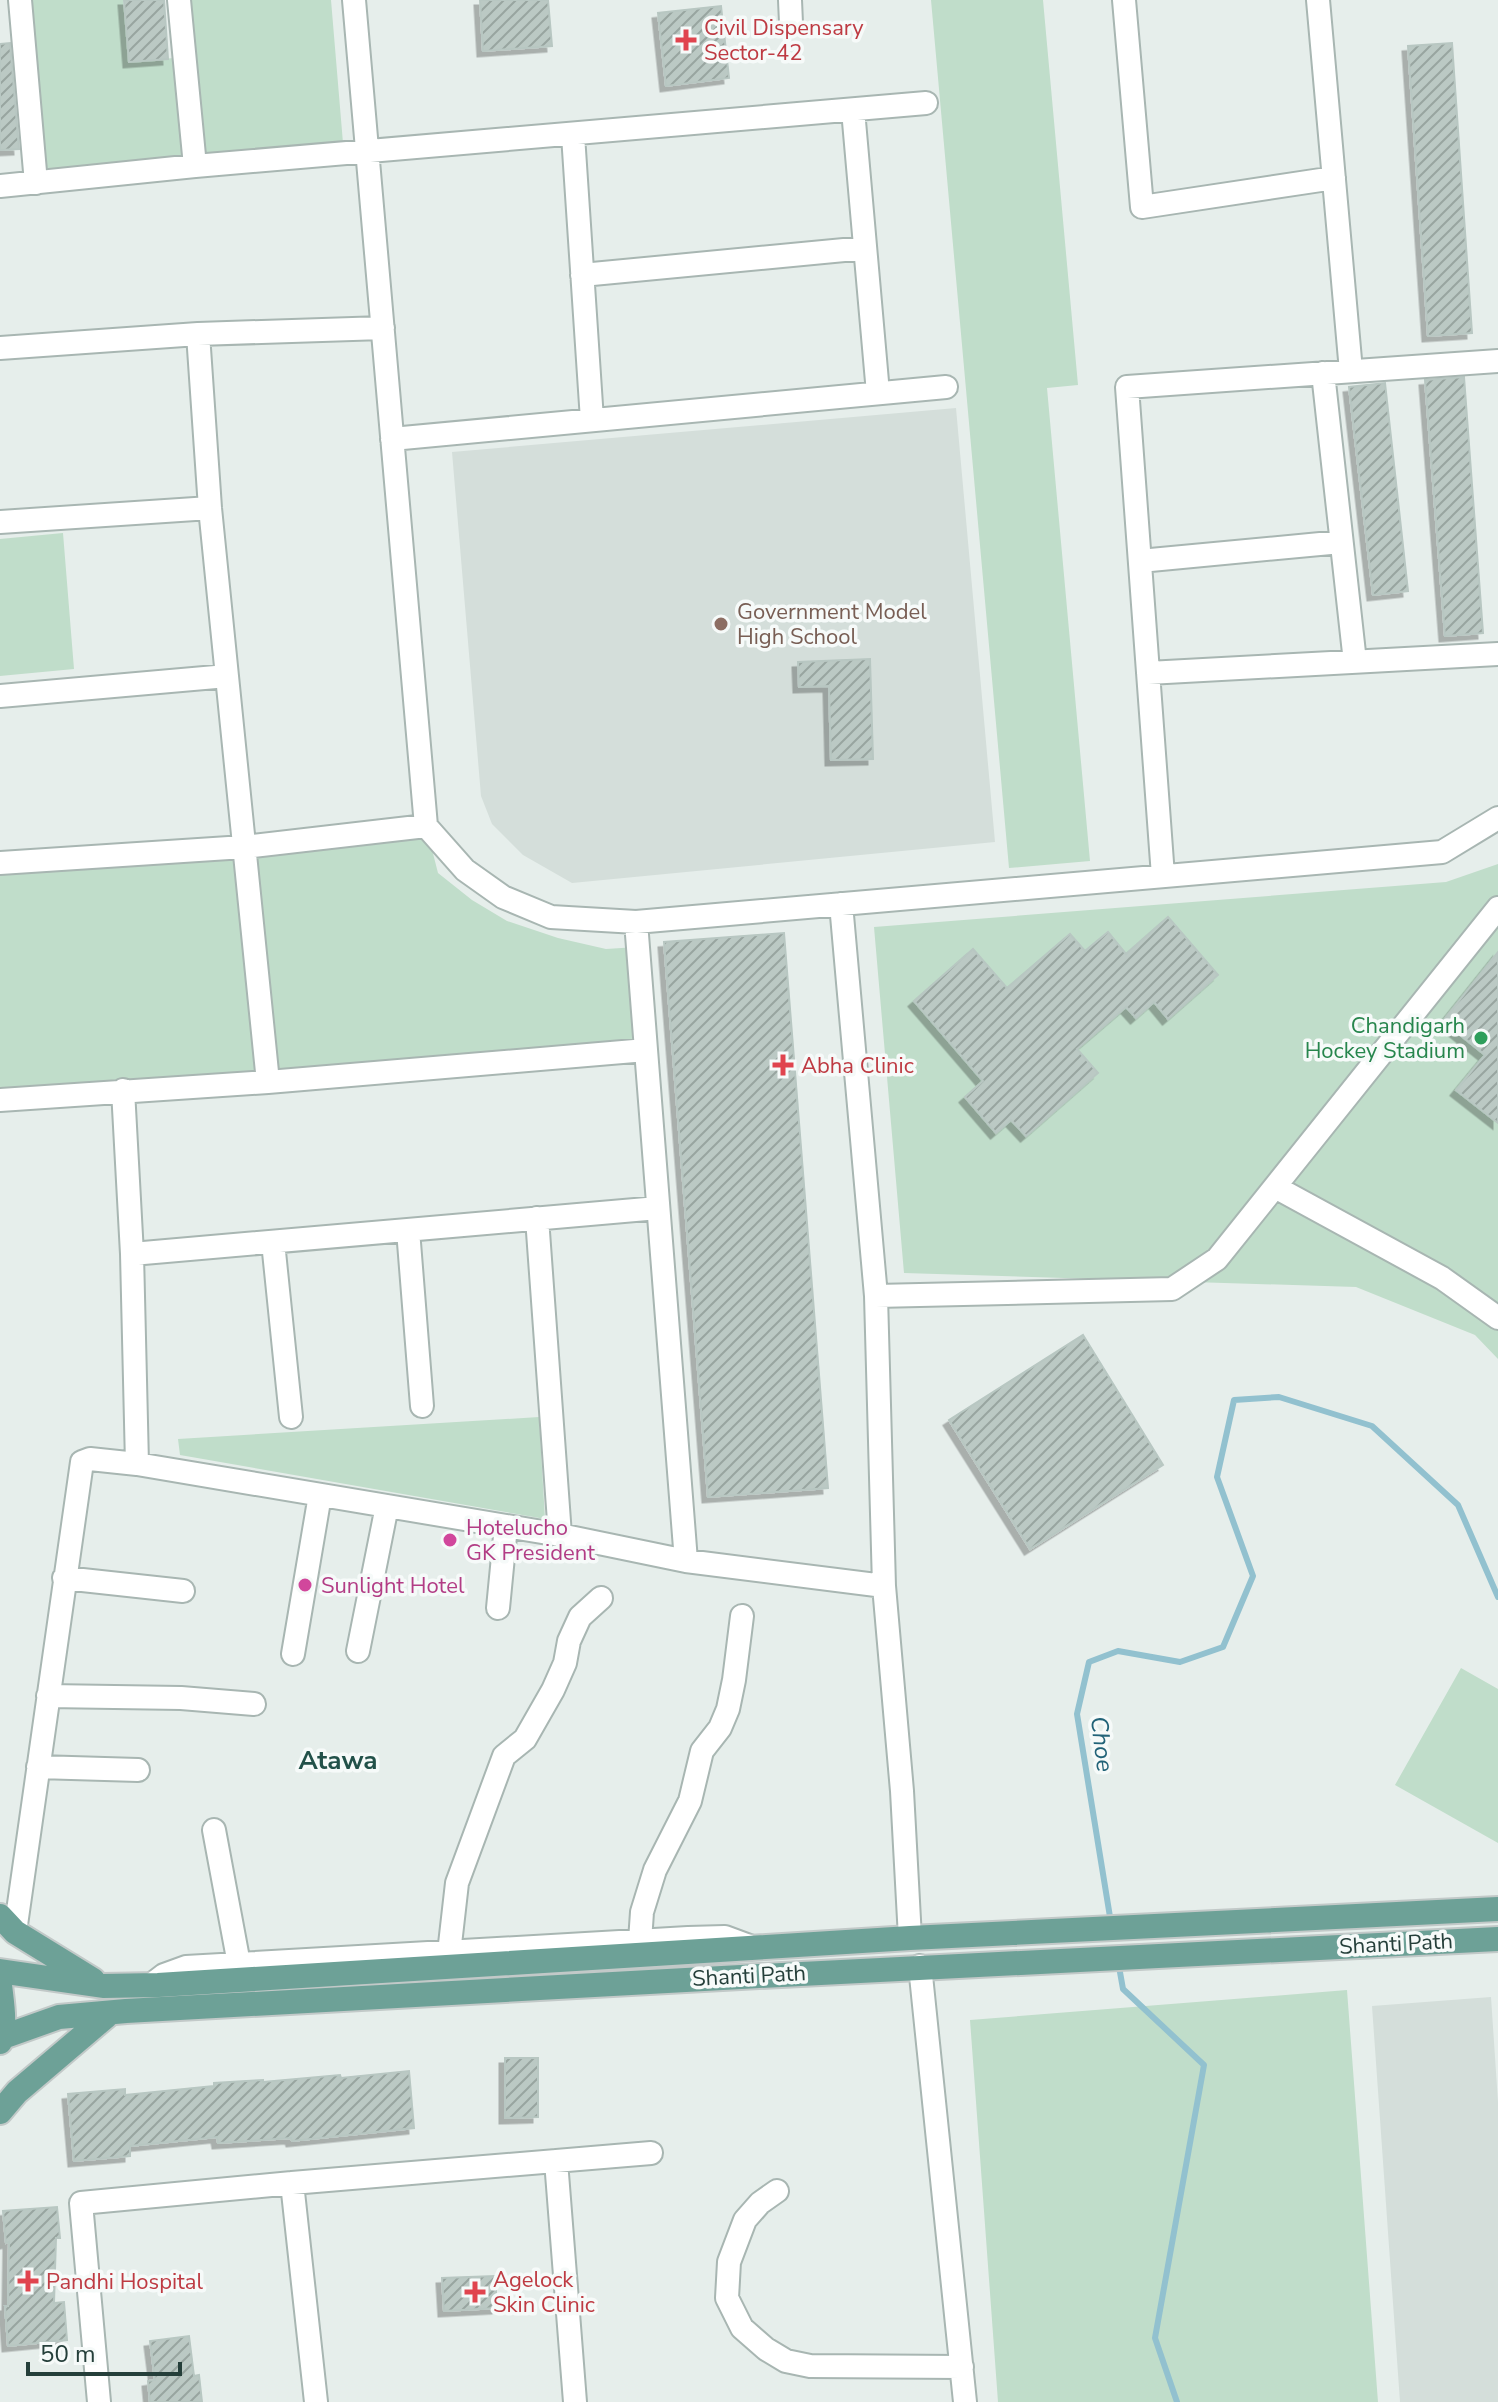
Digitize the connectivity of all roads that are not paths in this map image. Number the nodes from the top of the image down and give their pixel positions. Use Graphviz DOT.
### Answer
graph roads {
  1 [pos="20,0"];
  2 [pos="179,0"];
  3 [pos="354,0"];
  4 [pos="790,0"];
  5 [pos="1124,0"];
  6 [pos="1318,0"];
  7 [pos="791,23"];
  8 [pos="926,103"];
  9 [pos="853,110"];
  10 [pos="573,135"];
  11 [pos="367,153"];
  12 [pos="195,166"];
  13 [pos="1334,178"];
  14 [pos="36,183"];
  15 [pos="0,186"];
  16 [pos="865,248"];
  17 [pos="582,275"];
  18 [pos="383,328"];
  19 [pos="198,334"];
  20 [pos="0,348"];
  21 [pos="1498,361"];
  22 [pos="1351,371"];
  23 [pos="1323,373"];
  24 [pos="946,387"];
  25 [pos="878,393"];
  26 [pos="592,420"];
  27 [pos="392,439"];
  28 [pos="210,508"];
  29 [pos="0,522"];
  30 [pos="1341,542"];
  31 [pos="1140,561"];
  32 [pos="1498,654"];
  33 [pos="1355,662"];
  34 [pos="1148,673"];
  35 [pos="227,676"];
  36 [pos="0,696"];
  37 [pos="1498,818"];
  38 [pos="426,826"];
  39 [pos="244,847"];
  40 [pos="0,863"];
  41 [pos="1163,876"];
  42 [pos="841,904"];
  43 [pos="1498,908"];
  44 [pos="636,922"];
  45 [pos="646,1050"];
  46 [pos="268,1082"];
  47 [pos="123,1090"];
  48 [pos="0,1100"];
  49 [pos="1275,1187"];
  50 [pos="658,1208"];
  51 [pos="537,1218"];
  52 [pos="408,1230"];
  53 [pos="273,1242"];
  54 [pos="132,1254"];
  55 [pos="876,1296"];
  56 [pos="1498,1318"];
  57 [pos="422,1406"];
  58 [pos="291,1417"];
  59 [pos="137,1464"];
  60 [pos="320,1495"];
  61 [pos="387,1506"];
  62 [pos="506,1526"];
  63 [pos="560,1535"];
  64 [pos="686,1561"];
  65 [pos="64,1578"];
  66 [pos="884,1586"];
  67 [pos="183,1591"];
  68 [pos="601,1598"];
  69 [pos="498,1608"];
  70 [pos="742,1616"];
  71 [pos="358,1651"];
  72 [pos="293,1654"];
  73 [pos="48,1696"];
  74 [pos="254,1704"];
  75 [pos="38,1767"];
  76 [pos="138,1770"];
  77 [pos="214,1830"];
  78 [pos="1498,1909"];
  79 [pos="8,1924"];
  80 [pos="910,1938"];
  81 [pos="1498,1939"];
  82 [pos="640,1941"];
  83 [pos="754,1947"];
  84 [pos="449,1953"];
  85 [pos="239,1964"];
  86 [pos="920,1966"];
  87 [pos="0,1971"];
  88 [pos="0,1985"];
  89 [pos="151,1985"];
  90 [pos="103,1986"];
  91 [pos="110,2013"];
  92 [pos="1,2040"];
  93 [pos="0,2112"];
  94 [pos="651,2153"];
  95 [pos="556,2161"];
  96 [pos="292,2183"];
  97 [pos="777,2191"];
  98 [pos="962,2367"];
  99 [pos="99,2402"];
  100 [pos="316,2402"];
  101 [pos="575,2402"];
  102 [pos="965,2402"];
  1 -- 14 [label="street"];
  2 -- 12 [label="street"];
  3 -- 11 [label="street"];
  4 -- 7 [label="street"];
  5 -- 13 [label="street"];
  6 -- 13 [label="street"];
  8 -- 9 [label="street"];
  9 -- 10 [label="street"];
  9 -- 16 [label="street"];
  10 -- 11 [label="street"];
  10 -- 17 [label="street"];
  11 -- 12 [label="street"];
  11 -- 18 [label="street"];
  12 -- 14 [label="street"];
  13 -- 22 [label="street"];
  14 -- 15 [label="street"];
  16 -- 17 [label="street"];
  16 -- 25 [label="street"];
  17 -- 26 [label="street"];
  18 -- 19 [label="street"];
  18 -- 27 [label="street"];
  19 -- 20 [label="street"];
  19 -- 28 [label="street"];
  21 -- 22 [label="street"];
  22 -- 23 [label="street"];
  23 -- 30 [label="street"];
  23 -- 31 [label="street"];
  24 -- 25 [label="street"];
  25 -- 26 [label="street"];
  26 -- 27 [label="street"];
  27 -- 38 [label="street"];
  28 -- 29 [label="street"];
  28 -- 35 [label="street"];
  30 -- 31 [label="street"];
  30 -- 33 [label="street"];
  31 -- 34 [label="street"];
  32 -- 33 [label="street"];
  33 -- 34 [label="street"];
  34 -- 41 [label="street"];
  35 -- 36 [label="street"];
  35 -- 39 [label="street"];
  37 -- 41 [label="street"];
  38 -- 39 [label="street"];
  38 -- 44 [label="street"];
  39 -- 40 [label="street"];
  39 -- 46 [label="street"];
  41 -- 42 [label="street"];
  42 -- 44 [label="street"];
  42 -- 55 [label="street"];
  43 -- 49 [label="street"];
  44 -- 45 [label="street"];
  45 -- 46 [label="street"];
  45 -- 50 [label="street"];
  46 -- 47 [label="street"];
  47 -- 48 [label="street"];
  47 -- 54 [label="street"];
  49 -- 55 [label="street"];
  49 -- 56 [label="street"];
  50 -- 51 [label="street"];
  50 -- 64 [label="street"];
  51 -- 52 [label="street"];
  51 -- 63 [label="street"];
  52 -- 53 [label="street"];
  52 -- 57 [label="street"];
  53 -- 54 [label="street"];
  53 -- 58 [label="street"];
  54 -- 59 [label="street"];
  55 -- 66 [label="street"];
  59 -- 60 [label="street"];
  59 -- 65 [label="street"];
  60 -- 61 [label="street"];
  60 -- 72 [label="street"];
  61 -- 62 [label="street"];
  61 -- 71 [label="street"];
  62 -- 63 [label="street"];
  62 -- 69 [label="street"];
  63 -- 64 [label="street"];
  64 -- 66 [label="street"];
  65 -- 67 [label="street"];
  65 -- 73 [label="street"];
  66 -- 80 [label="street"];
  68 -- 84 [label="street"];
  70 -- 82 [label="street"];
  73 -- 74 [label="street"];
  73 -- 75 [label="street"];
  75 -- 76 [label="street"];
  75 -- 79 [label="street"];
  77 -- 85 [label="street"];
  78 -- 80 [label="main road, Shanti Path"];
  79 -- 90 [label="main road"];
  80 -- 83 [label="main road, Shanti Path"];
  81 -- 86 [label="main road, Shanti Path"];
  82 -- 83 [label="street"];
  82 -- 84 [label="street"];
  83 -- 89 [label="main road, Shanti Path"];
  84 -- 85 [label="street"];
  85 -- 89 [label="street"];
  86 -- 91 [label="main road, Shanti Path"];
  86 -- 98 [label="street"];
  87 -- 90 [label="main road, Shanti Path"];
  88 -- 92 [label="main road"];
  89 -- 90 [label="main road, Shanti Path"];
  91 -- 92 [label="main road, Shanti Path"];
  91 -- 93 [label="main road"];
  94 -- 95 [label="street"];
  95 -- 96 [label="street"];
  95 -- 101 [label="street"];
  96 -- 99 [label="street"];
  96 -- 100 [label="street"];
  97 -- 98 [label="street"];
  98 -- 102 [label="street"];
}
